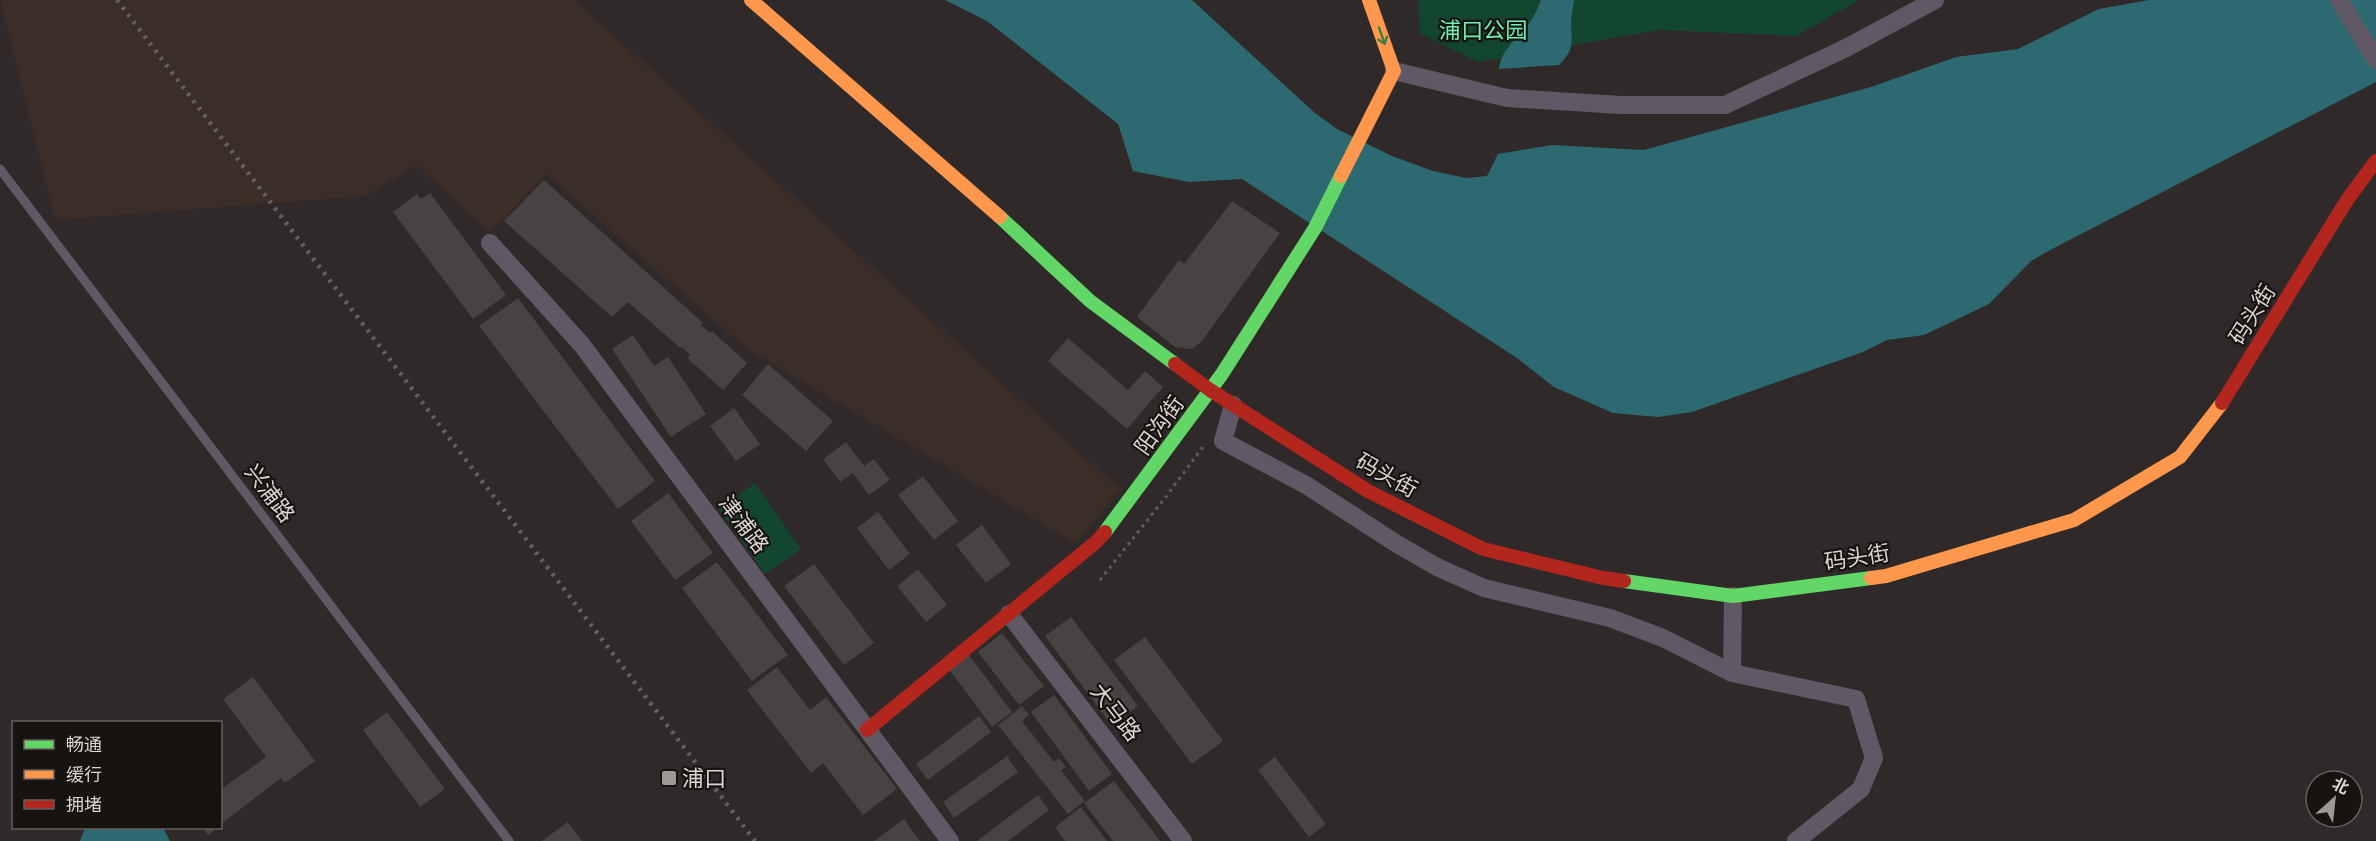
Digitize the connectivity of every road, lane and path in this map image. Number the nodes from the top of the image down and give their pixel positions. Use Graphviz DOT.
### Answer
graph roads {
  1 [pos="751,0"];
  2 [pos="1369,0"];
  3 [pos="1935,0"];
  4 [pos="2339,0"];
  5 [pos="2376,60"];
  6 [pos="1394,71"];
  7 [pos="2376,161"];
  8 [pos="0,169"];
  9 [pos="490,243"];
  10 [pos="1210,390"];
  11 [pos="1233,405"];
  12 [pos="1206,442"];
  13 [pos="1100,580"];
  14 [pos="1733,596"];
  15 [pos="1009,614"];
  16 [pos="1732,673"];
  17 [pos="867,730"];
  18 [pos="508,841"];
  19 [pos="950,841"];
  20 [pos="1182,841"];
  21 [pos="1796,841"];
  1 -- 10 [label="street, 码头街"];
  2 -- 6 [label="street, one-way"];
  3 -- 6 [label="street"];
  4 -- 5 [label="street"];
  6 -- 10 [label="street, 阳沟街"];
  7 -- 14 [label="street, 码头街"];
  8 -- 18 [label="lane, 兴浦路"];
  9 -- 17 [label="street, 津浦路"];
  10 -- 11 [label="street, 码头街"];
  10 -- 15 [label="street, 阳沟街"];
  11 -- 14 [label="street, 码头街"];
  11 -- 16 [label="street"];
  12 -- 13 [label="path"];
  14 -- 16 [label="street"];
  15 -- 17 [label="street, 阳沟街"];
  15 -- 20 [label="street, 大马路"];
  16 -- 21 [label="street"];
  17 -- 19 [label="street, 津浦路"];
}
